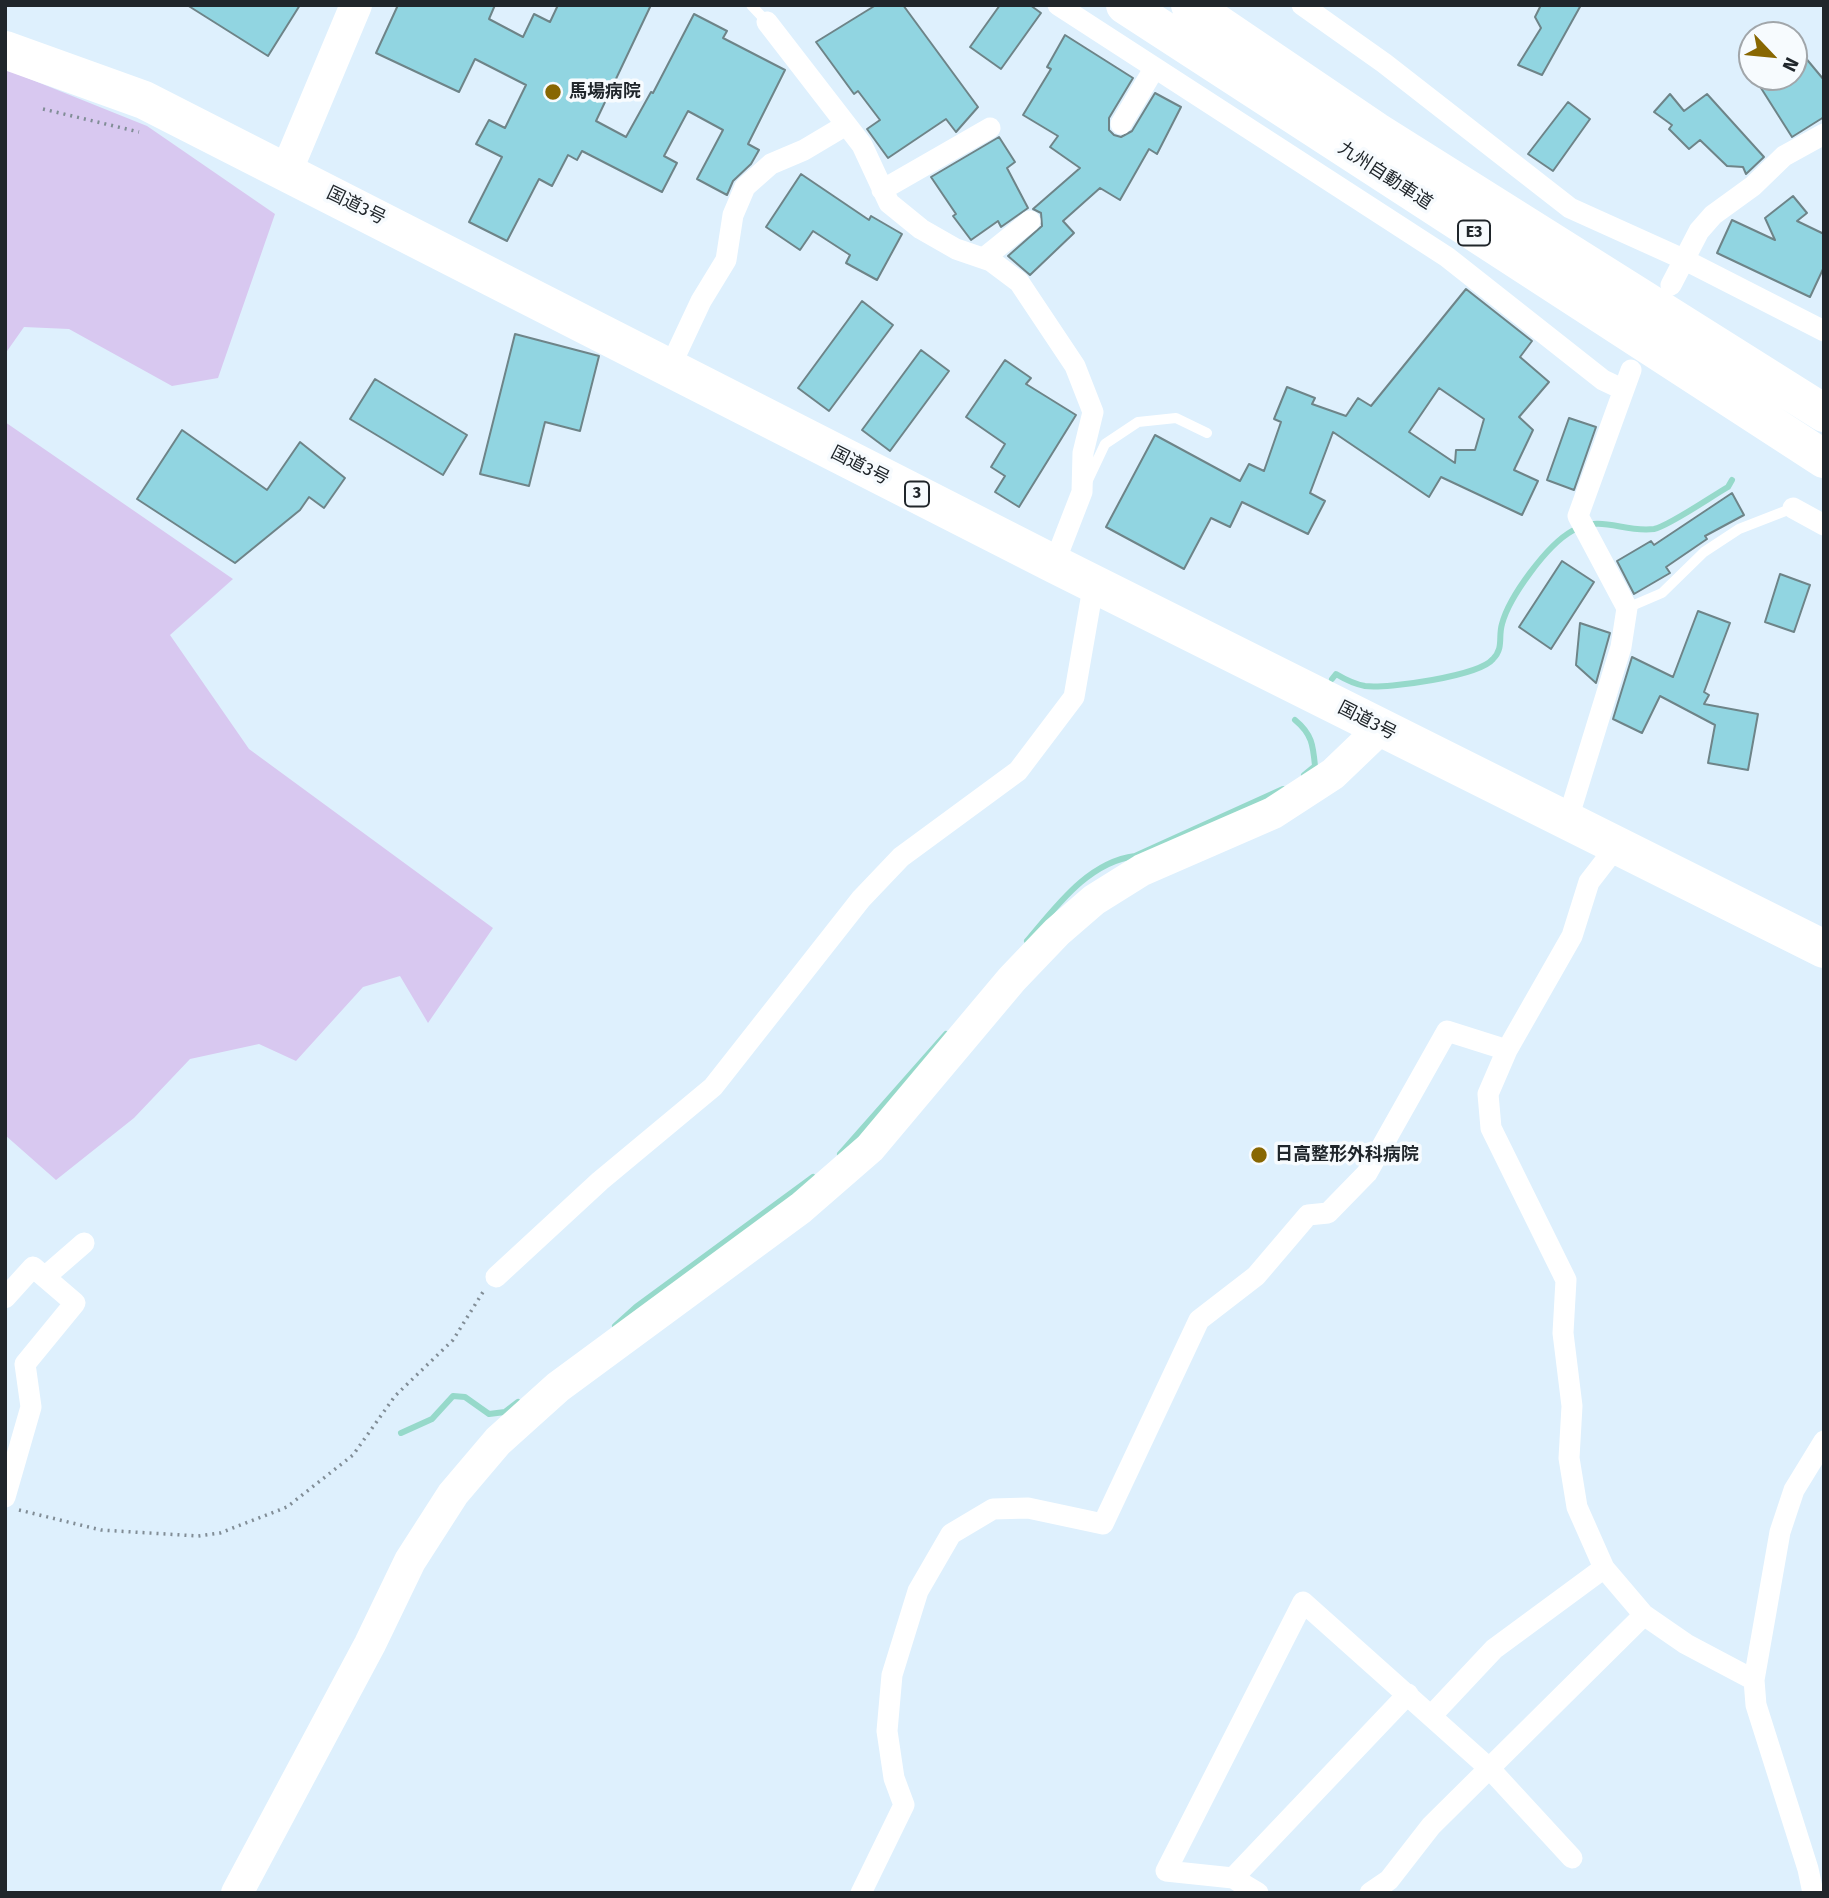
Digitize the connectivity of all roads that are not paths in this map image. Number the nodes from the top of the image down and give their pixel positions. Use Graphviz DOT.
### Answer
graph roads {
  1 [pos="356,5"];
  2 [pos="751,5"];
  3 [pos="1058,5"];
  4 [pos="1125,5"];
  5 [pos="1190,5"];
  6 [pos="1302,5"];
  7 [pos="766,14"];
  8 [pos="5,50"];
  9 [pos="1154,69"];
  10 [pos="1121,124"];
  11 [pos="846,125"];
  12 [pos="990,128"];
  13 [pos="1824,134"];
  14 [pos="286,172"];
  15 [pos="882,190"];
  16 [pos="1030,221"];
  17 [pos="984,258"];
  18 [pos="1683,259"];
  19 [pos="1671,285"];
  20 [pos="1824,331"];
  21 [pos="670,367"];
  22 [pos="1824,413"];
  23 [pos="1207,433"];
  24 [pos="1824,459"];
  25 [pos="1081,495"];
  26 [pos="1793,508"];
  27 [pos="1824,525"];
  28 [pos="1054,564"];
  29 [pos="1094,582"];
  30 [pos="1627,608"];
  31 [pos="1381,728"];
  32 [pos="1567,821"];
  33 [pos="1616,847"];
  34 [pos="1824,949"];
  35 [pos="1507,1050"];
  36 [pos="84,1243"];
  37 [pos="46,1276"];
  38 [pos="496,1277"];
  39 [pos="5,1298"];
  40 [pos="1824,1441"];
  41 [pos="10,1503"];
  42 [pos="1604,1567"];
  43 [pos="1644,1615"];
  44 [pos="1754,1680"];
  45 [pos="1408,1694"];
  46 [pos="1432,1715"];
  47 [pos="1490,1769"];
  48 [pos="1572,1858"];
  49 [pos="1233,1878"];
  50 [pos="1394,1886"];
  51 [pos="237,1893"];
  52 [pos="861,1893"];
  53 [pos="1258,1893"];
  54 [pos="1370,1893"];
  55 [pos="1813,1893"];
  1 -- 14 [label="street"];
  2 -- 7 [label="lane"];
  3 -- 9 [label="street"];
  4 -- 24 [label="highway, 九州自動車道 / E3"];
  5 -- 22 [label="highway, 九州自動車道 / E3"];
  6 -- 18 [label="street"];
  7 -- 11 [label="street"];
  8 -- 14 [label="highway, 国道3号 / 3"];
  9 -- 10 [label="street"];
  9 -- 30 [label="street"];
  11 -- 15 [label="street"];
  11 -- 21 [label="street"];
  12 -- 15 [label="street"];
  13 -- 18 [label="street"];
  14 -- 21 [label="highway, 国道3号 / 3"];
  15 -- 17 [label="street"];
  16 -- 17 [label="street"];
  17 -- 25 [label="street"];
  18 -- 19 [label="street"];
  18 -- 20 [label="street"];
  21 -- 28 [label="highway, 国道3号 / 3"];
  23 -- 25 [label="lane"];
  25 -- 28 [label="street"];
  26 -- 27 [label="street"];
  26 -- 30 [label="lane"];
  28 -- 29 [label="highway, 国道3号 / 3"];
  29 -- 31 [label="highway, 国道3号 / 3"];
  29 -- 38 [label="street"];
  30 -- 32 [label="street"];
  31 -- 32 [label="highway, 国道3号 / 3"];
  31 -- 51 [label="street"];
  32 -- 33 [label="highway, 国道3号 / 3"];
  33 -- 34 [label="highway, 国道3号 / 3"];
  33 -- 35 [label="street"];
  35 -- 42 [label="street"];
  35 -- 52 [label="street"];
  36 -- 37 [label="street"];
  37 -- 39 [label="street"];
  37 -- 41 [label="street"];
  40 -- 44 [label="street"];
  42 -- 43 [label="street"];
  42 -- 46 [label="street"];
  43 -- 44 [label="street"];
  43 -- 47 [label="street"];
  44 -- 55 [label="street"];
  45 -- 46 [label="street"];
  45 -- 49 [label="street"];
  45 -- 49 [label="street"];
  46 -- 47 [label="street"];
  47 -- 48 [label="street"];
  47 -- 50 [label="street"];
  49 -- 53 [label="street"];
  50 -- 54 [label="street"];
}
